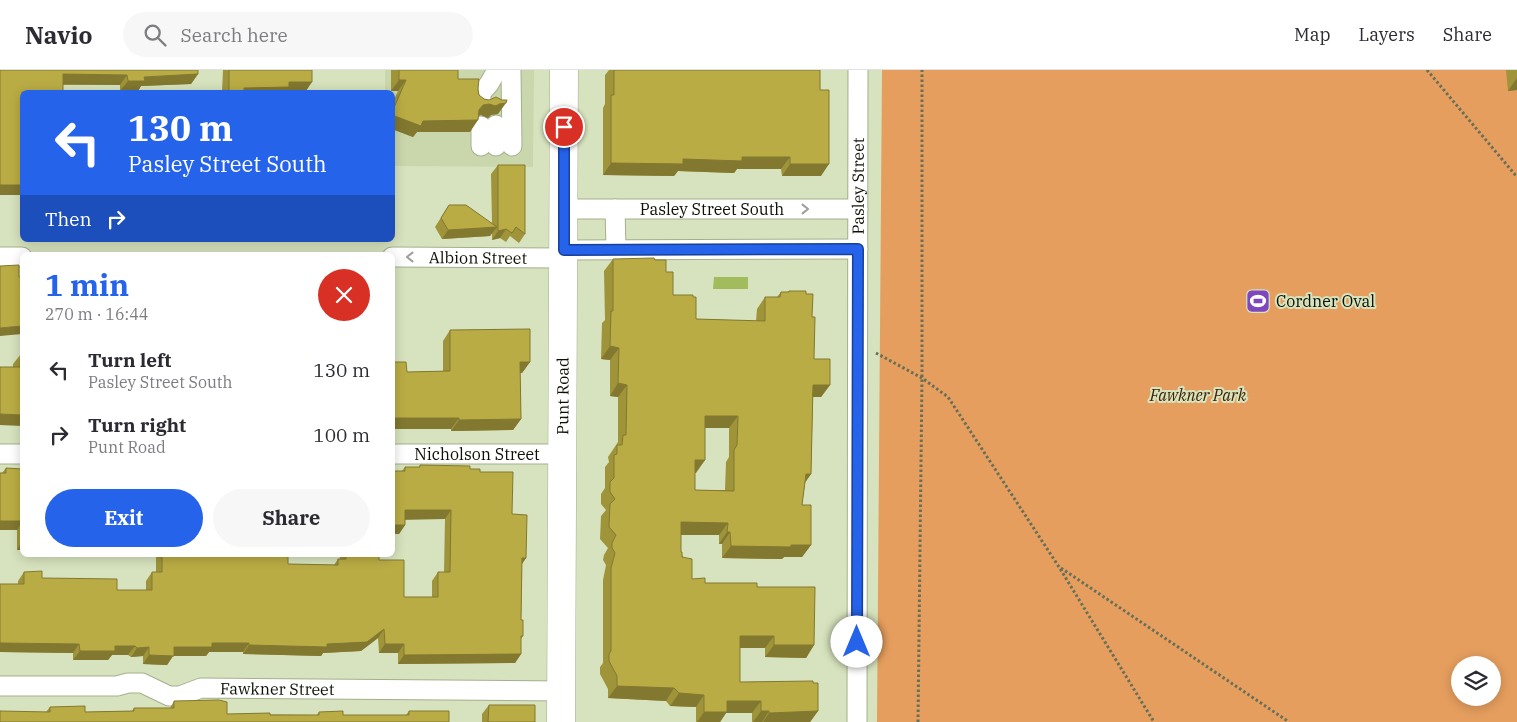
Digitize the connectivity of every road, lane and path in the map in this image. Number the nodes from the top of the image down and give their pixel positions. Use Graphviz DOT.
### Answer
graph roads {
  1 [pos="511,70"];
  2 [pos="564,70"];
  3 [pos="858,70"];
  4 [pos="922,70"];
  5 [pos="1427,70"];
  6 [pos="489,106"];
  7 [pos="1517,177"];
  8 [pos="564,209"];
  9 [pos="615,209"];
  10 [pos="858,209"];
  11 [pos="616,249"];
  12 [pos="858,249"];
  13 [pos="564,254"];
  14 [pos="0,256"];
  15 [pos="20,257"];
  16 [pos="395,257"];
  17 [pos="876,348"];
  18 [pos="922,378"];
  19 [pos="0,454"];
  20 [pos="20,454"];
  21 [pos="395,454"];
  22 [pos="563,454"];
  23 [pos="1059,567"];
  24 [pos="0,686"];
  25 [pos="561,691"];
  26 [pos="561,722"];
  27 [pos="857,722"];
  28 [pos="918,722"];
  29 [pos="1154,722"];
  30 [pos="1289,722"];
  1 -- 6 [label="street"];
  2 -- 8 [label="highway, Punt Road"];
  3 -- 10 [label="street, Pasley Street"];
  4 -- 18 [label="path"];
  5 -- 7 [label="path"];
  8 -- 9 [label="street, Pasley Street South"];
  8 -- 13 [label="highway, Punt Road"];
  9 -- 10 [label="street, Pasley Street South, one-way"];
  9 -- 11 [label="street"];
  10 -- 12 [label="street, Pasley Street"];
  11 -- 12 [label="street"];
  11 -- 13 [label="street"];
  12 -- 27 [label="street, Pasley Street"];
  13 -- 16 [label="street, Albion Street, one-way"];
  13 -- 22 [label="highway, Punt Road"];
  14 -- 15 [label="street"];
  17 -- 18 [label="path"];
  18 -- 23 [label="path"];
  18 -- 28 [label="path"];
  19 -- 20 [label="street"];
  21 -- 22 [label="street, Nicholson Street"];
  22 -- 25 [label="highway, Punt Road"];
  23 -- 29 [label="path"];
  23 -- 30 [label="path"];
  24 -- 25 [label="street, Fawkner Street"];
  25 -- 26 [label="highway, Punt Road"];
}
